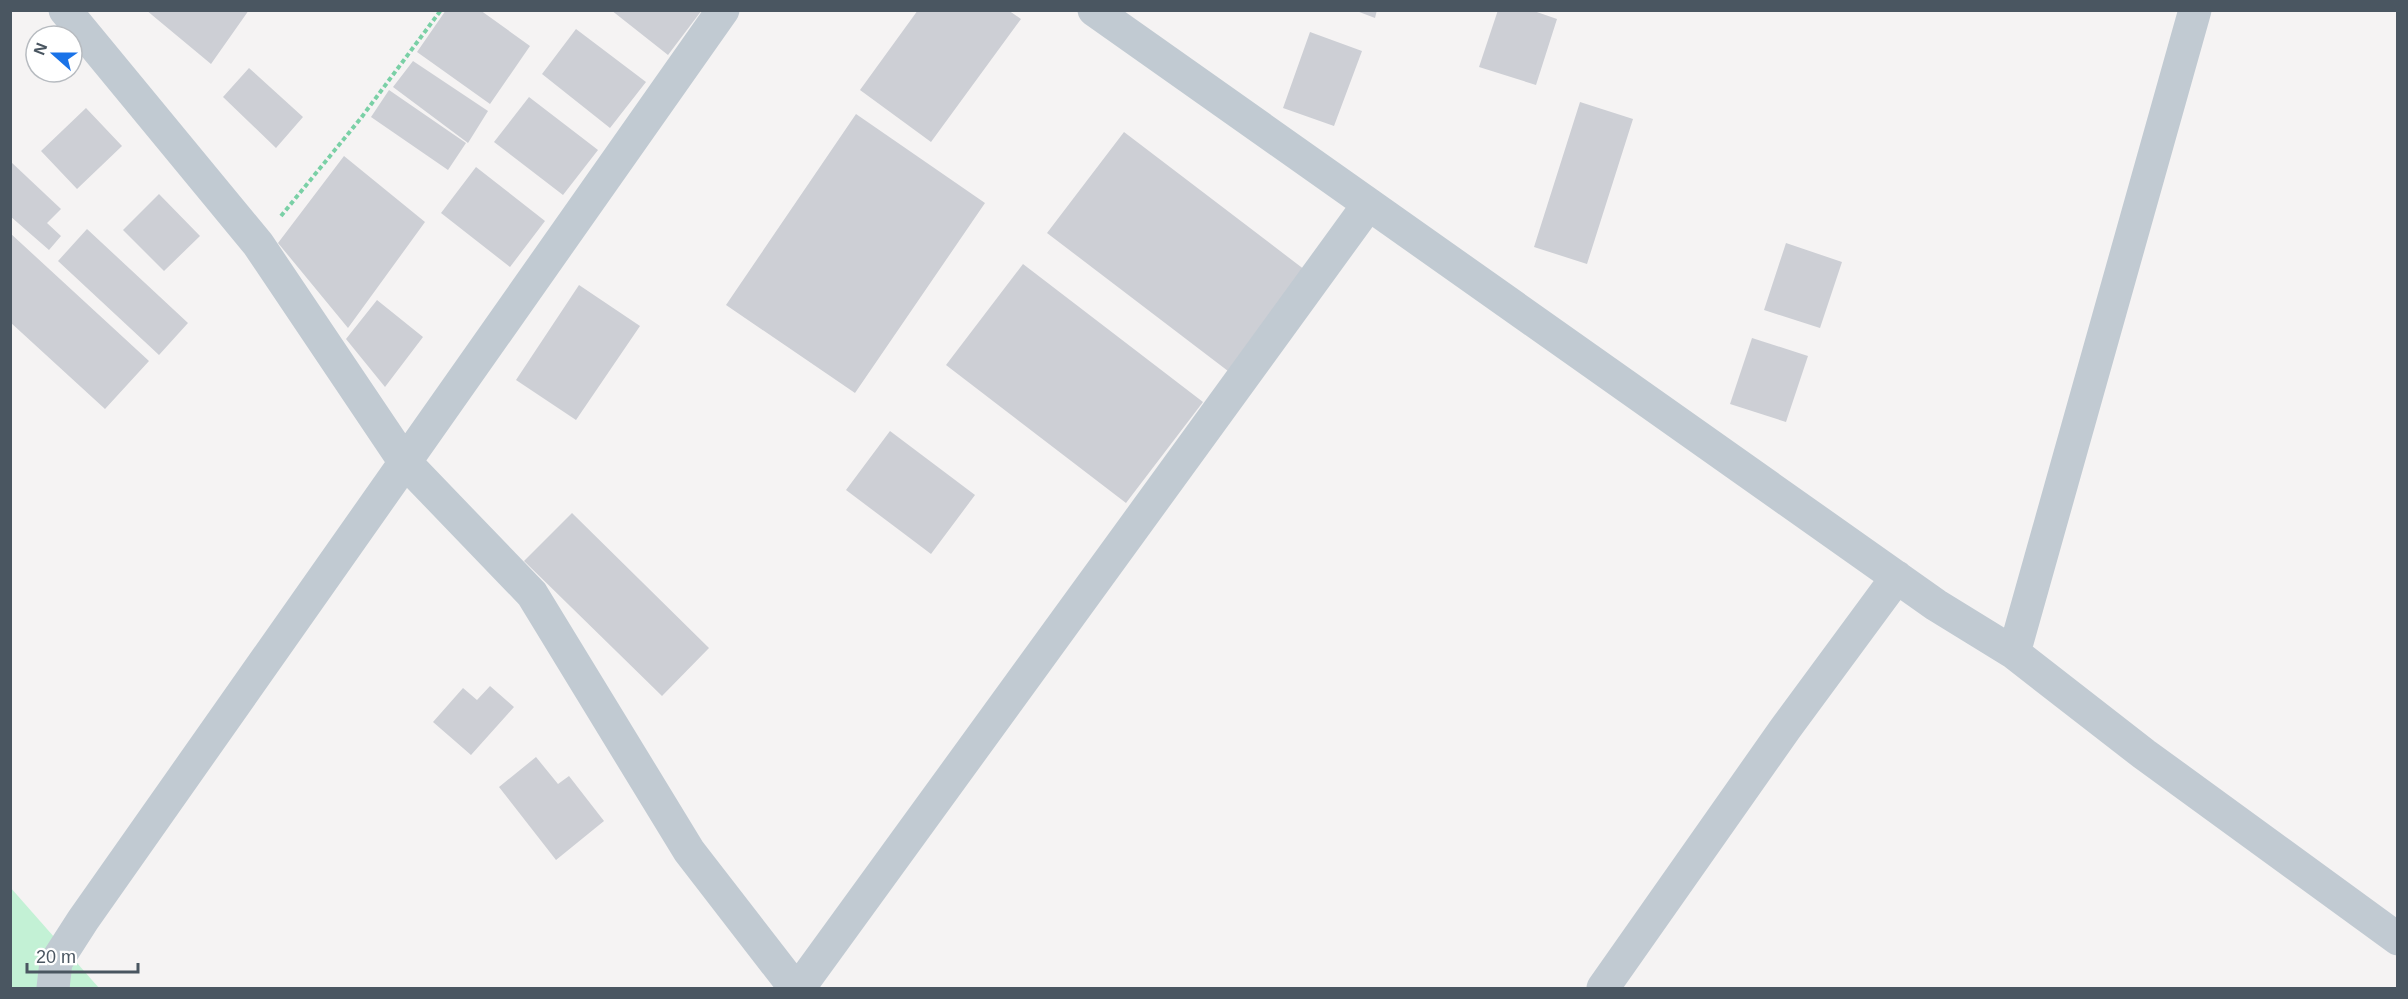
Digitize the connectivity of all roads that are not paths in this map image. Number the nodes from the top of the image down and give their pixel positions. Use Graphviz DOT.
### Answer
graph roads {
  1 [pos="65,10"];
  2 [pos="723,10"];
  3 [pos="1094,10"];
  4 [pos="2195,10"];
  5 [pos="1368,205"];
  6 [pos="404,461"];
  7 [pos="1897,577"];
  8 [pos="2014,653"];
  9 [pos="2397,939"];
  10 [pos="53,988"];
  11 [pos="795,988"];
  12 [pos="799,988"];
  13 [pos="1603,988"];
  1 -- 6 [label="street"];
  2 -- 6 [label="street"];
  3 -- 5 [label="street"];
  4 -- 8 [label="street"];
  5 -- 7 [label="street"];
  5 -- 12 [label="street"];
  6 -- 10 [label="street"];
  6 -- 11 [label="street"];
  7 -- 8 [label="street"];
  7 -- 13 [label="street"];
  8 -- 9 [label="street"];
}
